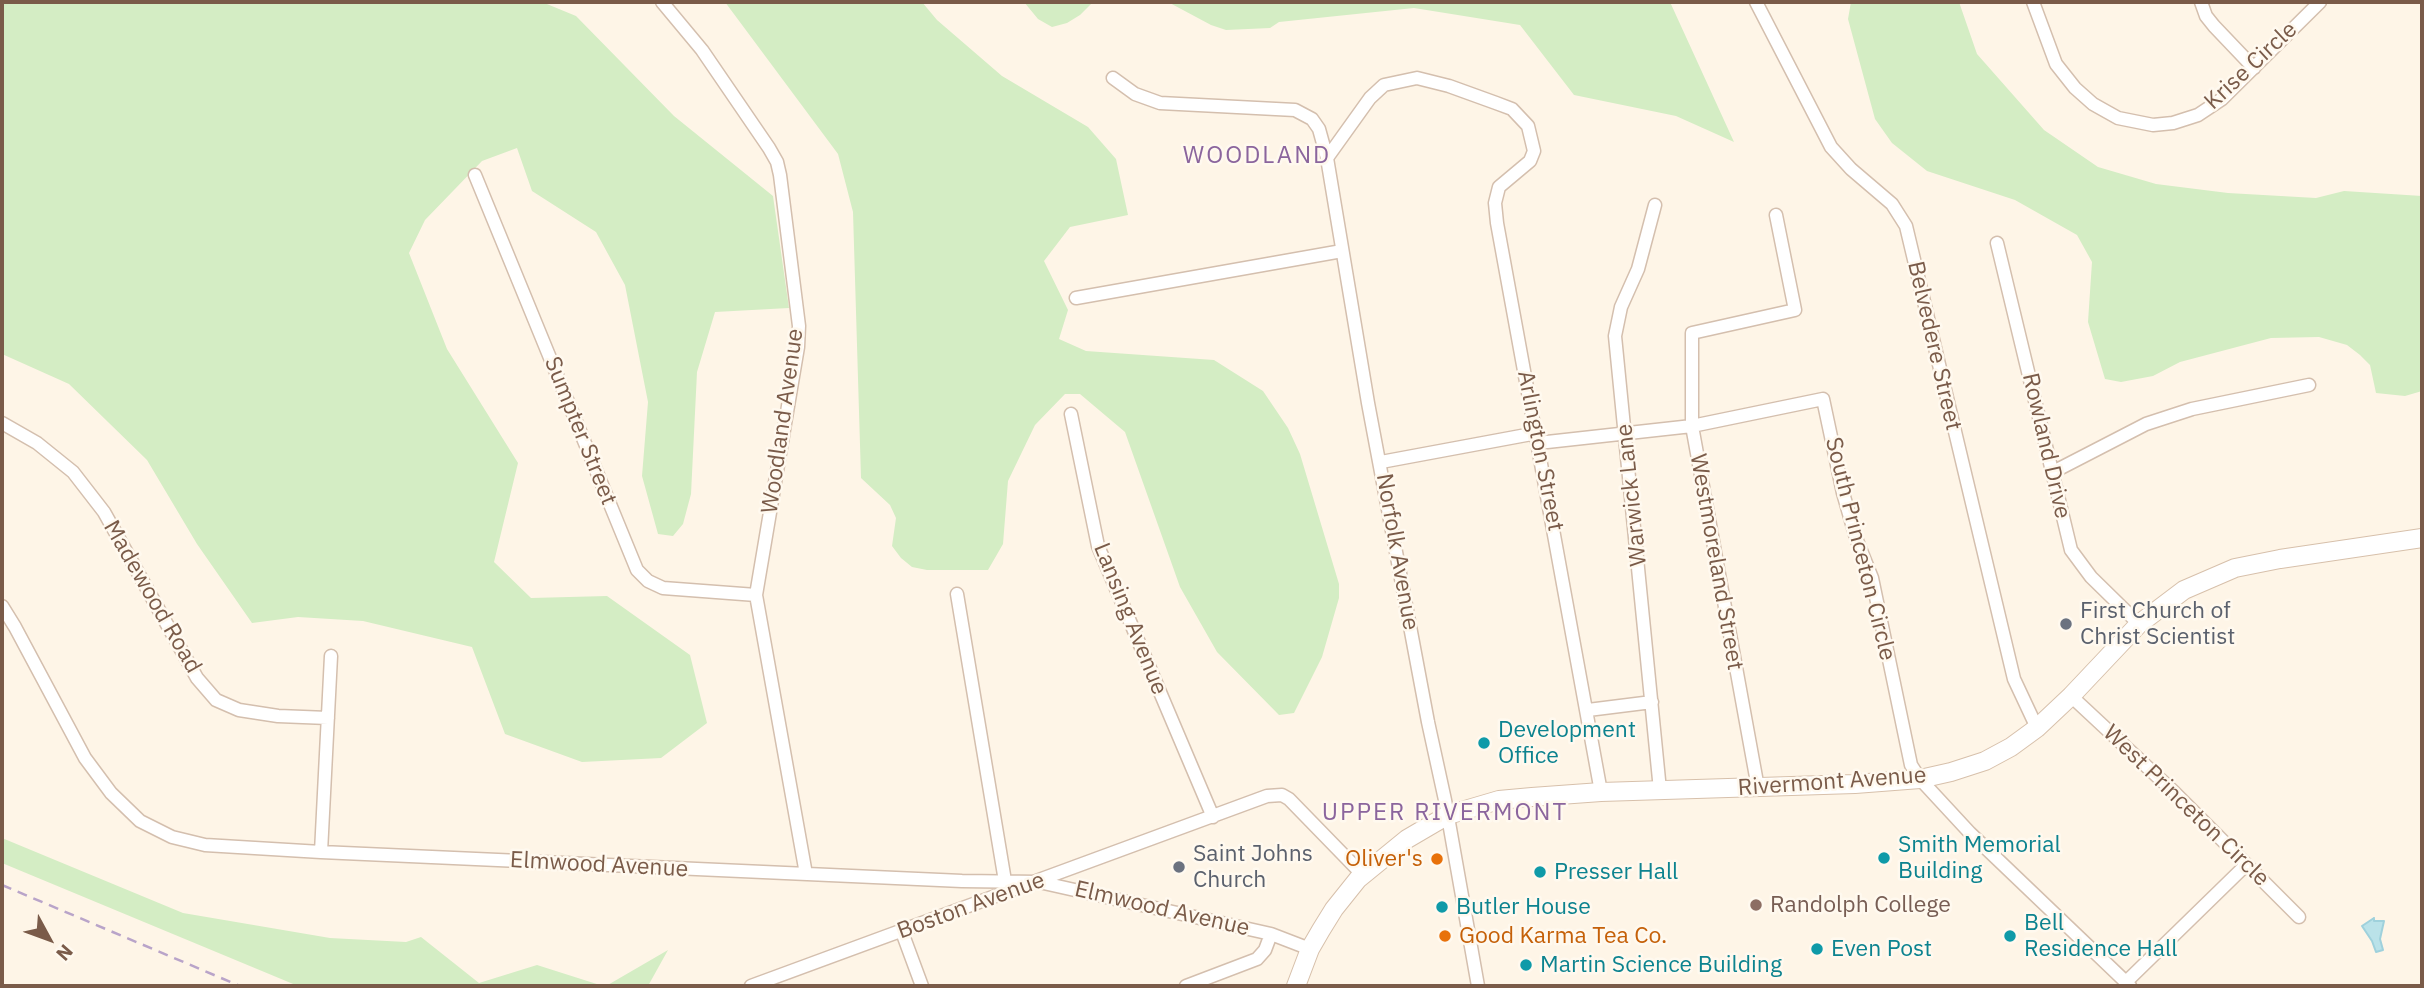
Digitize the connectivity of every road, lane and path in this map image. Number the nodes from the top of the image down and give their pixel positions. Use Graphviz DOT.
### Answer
graph roads {
  1 [pos="662,2"];
  2 [pos="1756,2"];
  3 [pos="2033,2"];
  4 [pos="2201,2"];
  5 [pos="2320,2"];
  6 [pos="2254,68"];
  7 [pos="1113,78"];
  8 [pos="1327,158"];
  9 [pos="475,176"];
  10 [pos="1655,205"];
  11 [pos="1776,215"];
  12 [pos="1997,243"];
  13 [pos="1342,251"];
  14 [pos="1076,298"];
  15 [pos="2309,385"];
  16 [pos="1071,414"];
  17 [pos="2,423"];
  18 [pos="1692,426"];
  19 [pos="1626,434"];
  20 [pos="1537,438"];
  21 [pos="1381,462"];
  22 [pos="2053,472"];
  23 [pos="2422,538"];
  24 [pos="957,594"];
  25 [pos="756,595"];
  26 [pos="2,607"];
  27 [pos="2139,624"];
  28 [pos="331,656"];
  29 [pos="2071,696"];
  30 [pos="1652,702"];
  31 [pos="1588,710"];
  32 [pos="328,718"];
  33 [pos="2037,728"];
  34 [pos="1920,779"];
  35 [pos="1758,788"];
  36 [pos="1660,790"];
  37 [pos="1601,792"];
  38 [pos="1448,815"];
  39 [pos="1213,817"];
  40 [pos="321,852"];
  41 [pos="2246,864"];
  42 [pos="806,874"];
  43 [pos="1362,874"];
  44 [pos="1005,881"];
  45 [pos="1039,882"];
  46 [pos="2299,917"];
  47 [pos="902,932"];
  48 [pos="1271,934"];
  49 [pos="1310,949"];
  50 [pos="2128,984"];
  51 [pos="751,986"];
  52 [pos="922,986"];
  53 [pos="1186,986"];
  54 [pos="1296,986"];
  55 [pos="1478,986"];
  1 -- 25 [label="street, Woodland Avenue"];
  2 -- 33 [label="street, Belvedere Street"];
  3 -- 6 [label="street, Krise Circle"];
  4 -- 6 [label="street"];
  5 -- 6 [label="street, Krise Circle"];
  7 -- 8 [label="street, Norfolk Avenue"];
  8 -- 13 [label="street, Norfolk Avenue"];
  8 -- 20 [label="street, Arlington Street"];
  9 -- 25 [label="street, Sumpter Street"];
  10 -- 19 [label="street, Warwick Lane"];
  11 -- 18 [label="street, Westmoreland Street"];
  12 -- 22 [label="street, Rowland Drive"];
  13 -- 14 [label="street"];
  13 -- 21 [label="street, Norfolk Avenue"];
  15 -- 22 [label="street"];
  16 -- 39 [label="street, Lansing Avenue"];
  17 -- 32 [label="street, Madewood Road"];
  18 -- 19 [label="street"];
  18 -- 34 [label="street, South Princeton Circle"];
  18 -- 35 [label="street, Westmoreland Street"];
  19 -- 20 [label="street"];
  19 -- 30 [label="street, Warwick Lane"];
  20 -- 21 [label="street"];
  20 -- 31 [label="street, Arlington Street"];
  21 -- 38 [label="street, Norfolk Avenue"];
  22 -- 27 [label="street, Rowland Drive"];
  23 -- 27 [label="main road, Rivermont Avenue"];
  24 -- 44 [label="street"];
  25 -- 42 [label="street, Woodland Avenue"];
  26 -- 40 [label="street, Elmwood Avenue"];
  27 -- 29 [label="main road, Rivermont Avenue"];
  28 -- 32 [label="street"];
  29 -- 33 [label="main road, Rivermont Avenue"];
  29 -- 41 [label="street, West Princeton Circle"];
  30 -- 31 [label="street"];
  30 -- 36 [label="street, Warwick Lane"];
  31 -- 37 [label="street, Arlington Street"];
  32 -- 40 [label="street"];
  33 -- 34 [label="main road, Rivermont Avenue"];
  34 -- 35 [label="main road, Rivermont Avenue"];
  34 -- 50 [label="street"];
  35 -- 36 [label="main road, Rivermont Avenue"];
  36 -- 37 [label="main road, Rivermont Avenue"];
  37 -- 38 [label="main road, Rivermont Avenue"];
  38 -- 43 [label="main road, Rivermont Avenue"];
  38 -- 55 [label="street, Norfolk Avenue"];
  39 -- 43 [label="street, Boston Avenue"];
  39 -- 45 [label="street, Boston Avenue"];
  40 -- 42 [label="street, Elmwood Avenue"];
  41 -- 46 [label="street, West Princeton Circle"];
  41 -- 50 [label="street"];
  42 -- 44 [label="street, Elmwood Avenue"];
  43 -- 49 [label="main road, Rivermont Avenue"];
  44 -- 45 [label="street, Elmwood Avenue"];
  45 -- 47 [label="street, Boston Avenue"];
  45 -- 48 [label="street, Elmwood Avenue"];
  47 -- 51 [label="street, Boston Avenue"];
  47 -- 52 [label="street"];
  48 -- 49 [label="street, Elmwood Avenue"];
  48 -- 53 [label="street"];
  49 -- 54 [label="main road, Rivermont Avenue"];
}
